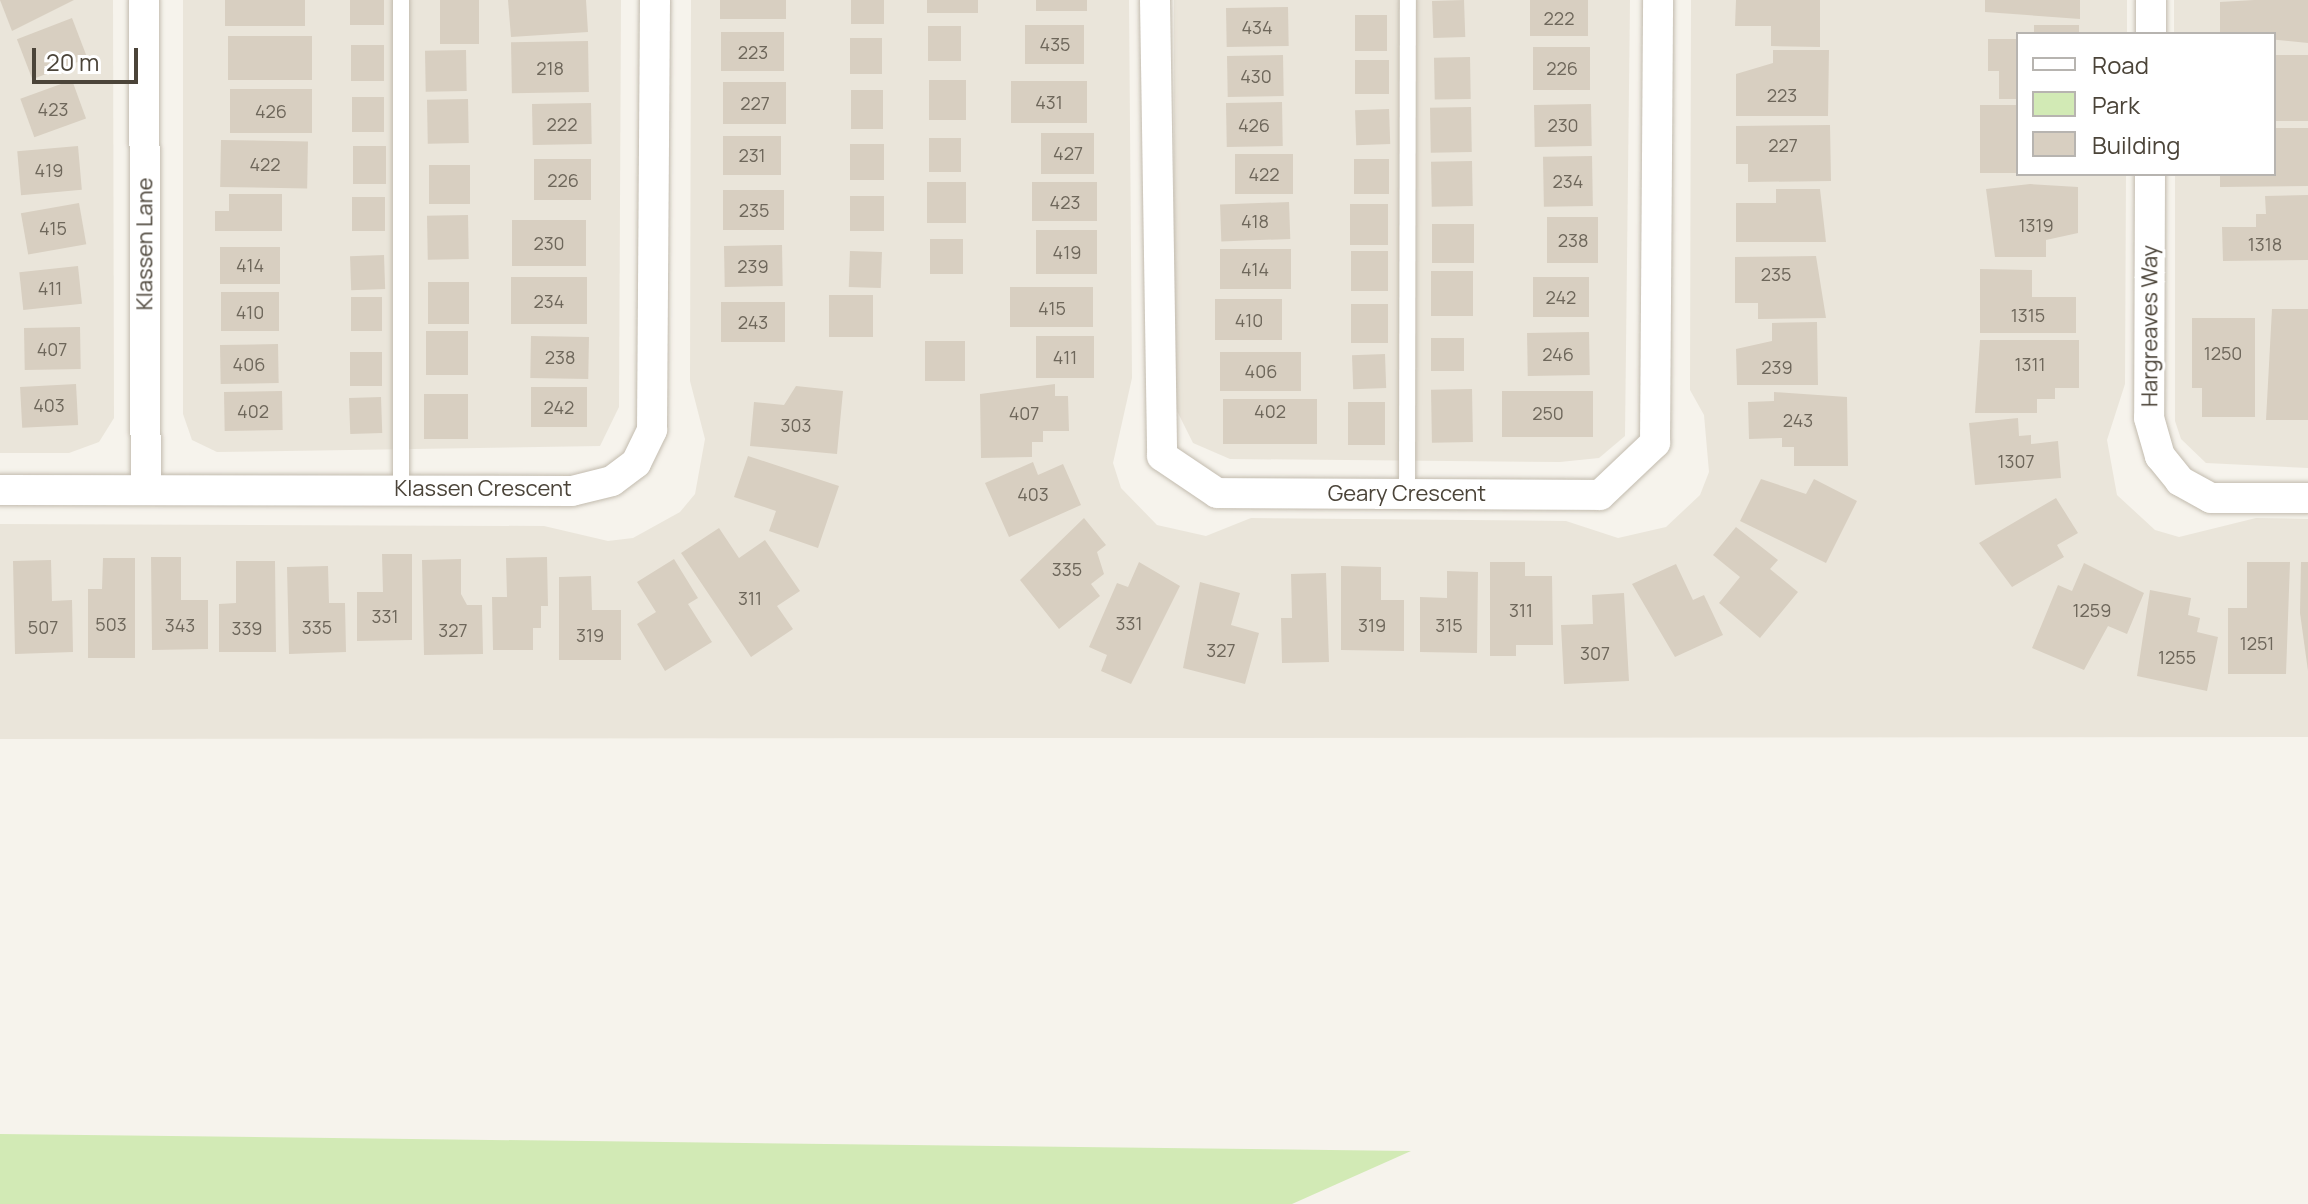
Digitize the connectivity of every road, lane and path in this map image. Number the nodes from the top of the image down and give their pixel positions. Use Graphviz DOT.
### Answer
graph roads {
  1 [pos="144,0"];
  2 [pos="401,0"];
  3 [pos="655,0"];
  4 [pos="1155,0"];
  5 [pos="1408,0"];
  6 [pos="1658,0"];
  7 [pos="2151,0"];
  8 [pos="2151,32"];
  9 [pos="2150,176"];
  10 [pos="146,488"];
  11 [pos="401,489"];
  12 [pos="0,490"];
  13 [pos="1407,494"];
  14 [pos="2308,498"];
  1 -- 10 [label="street, Klassen Lane"];
  2 -- 11 [label="lane"];
  3 -- 11 [label="street, Klassen Crescent"];
  4 -- 13 [label="street, Geary Crescent"];
  5 -- 13 [label="lane"];
  6 -- 13 [label="street, Geary Crescent"];
  7 -- 8 [label="street"];
  9 -- 14 [label="street, Hargreaves Way"];
  10 -- 11 [label="street, Klassen Crescent"];
  10 -- 12 [label="street, Klassen Crescent"];
}
